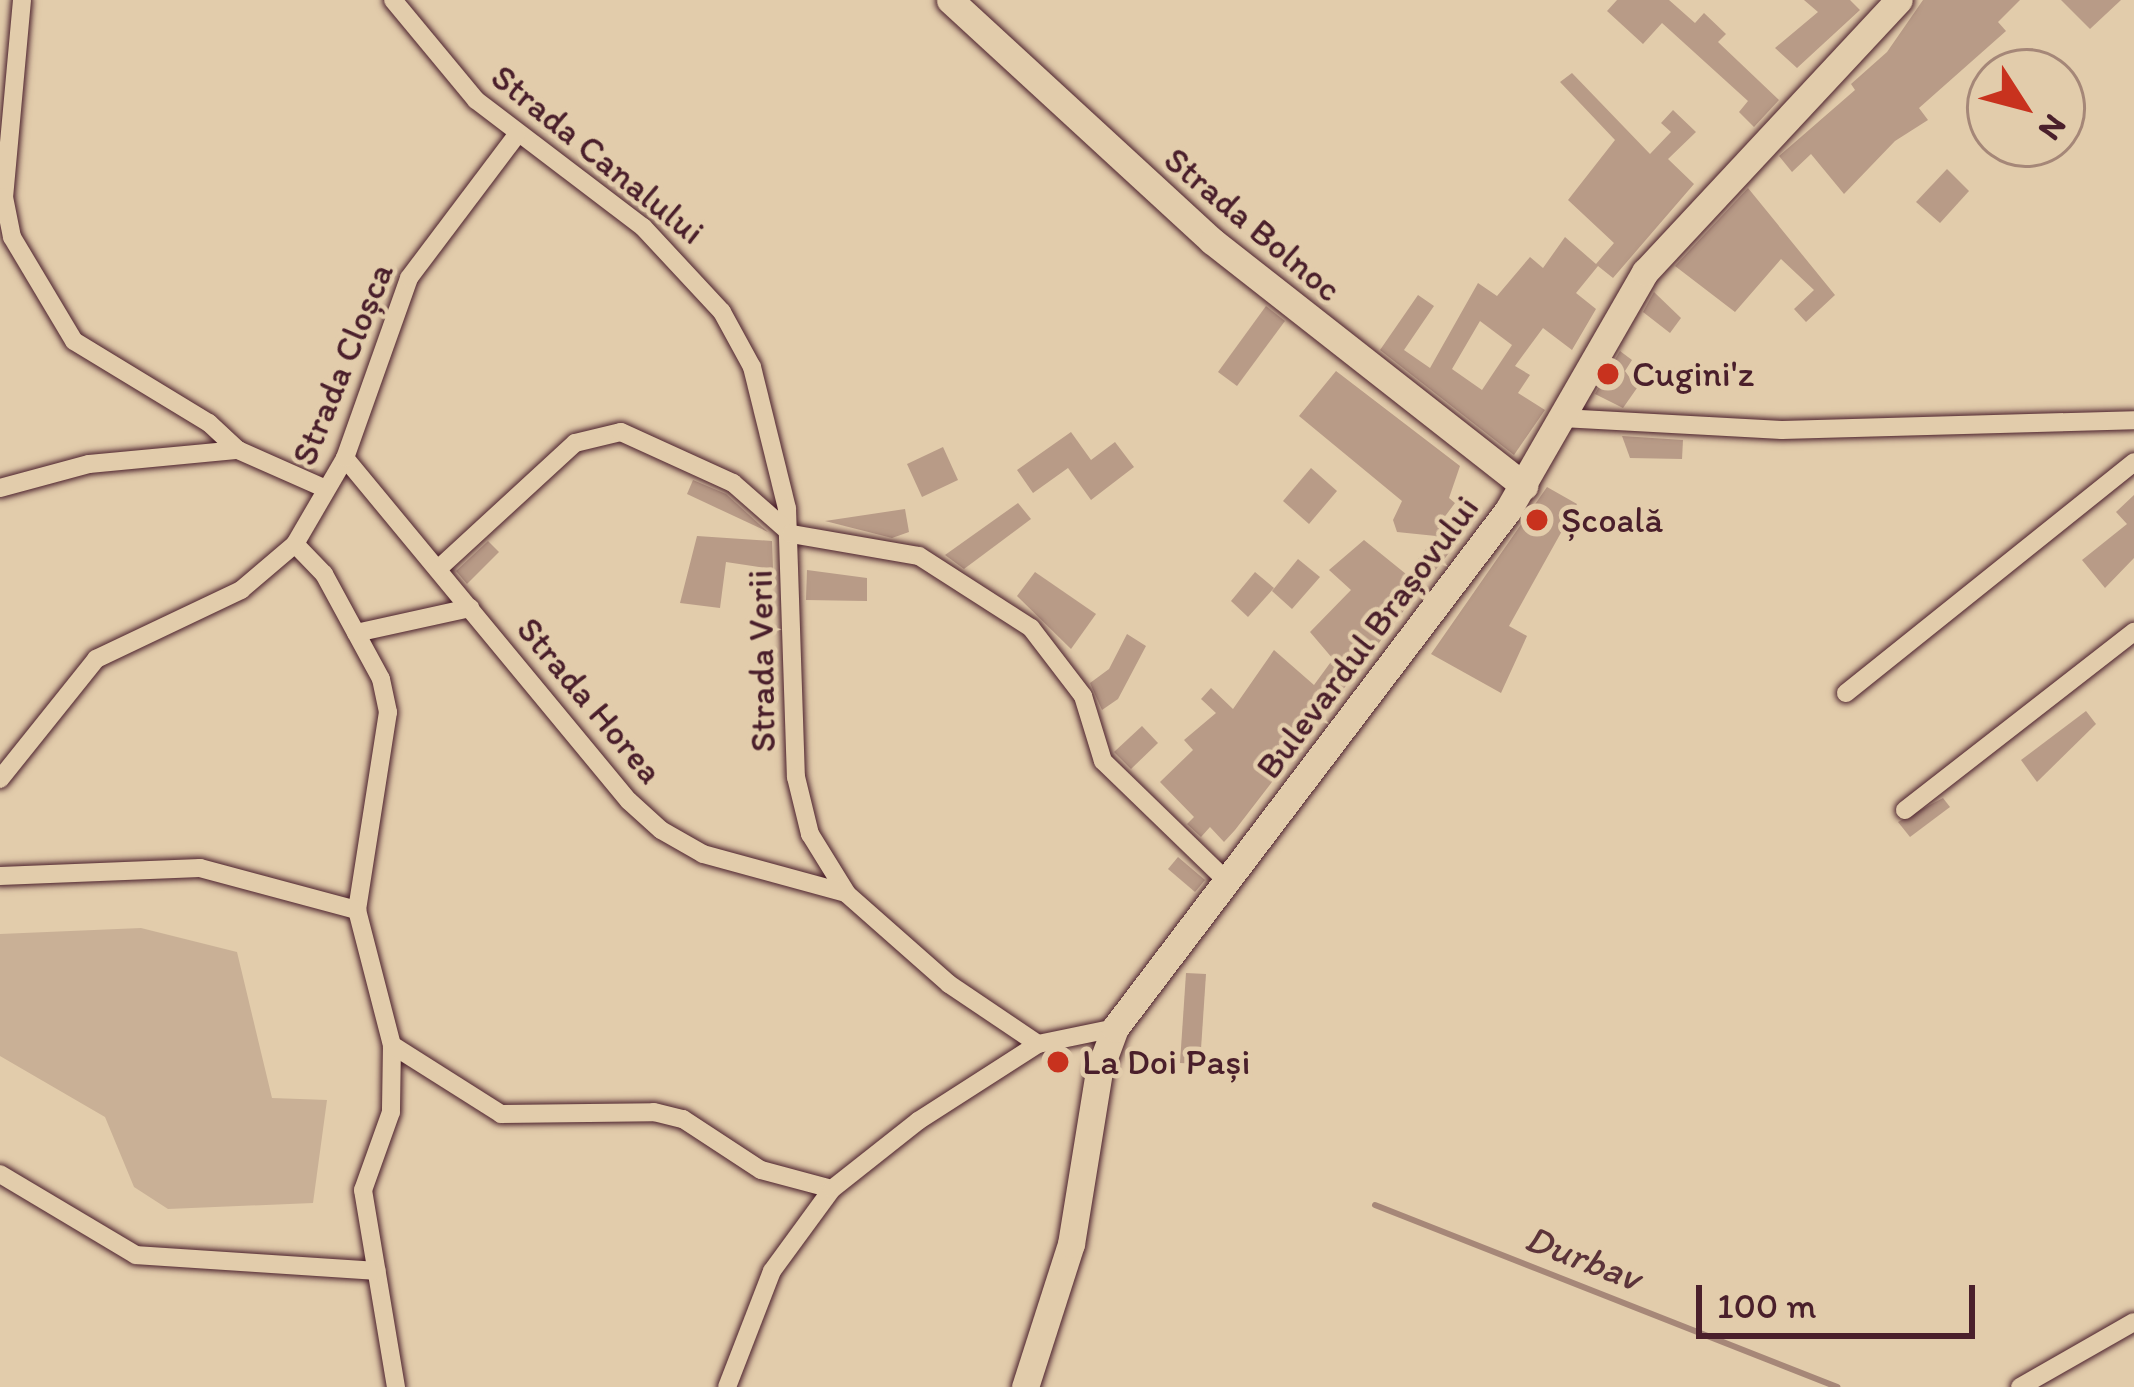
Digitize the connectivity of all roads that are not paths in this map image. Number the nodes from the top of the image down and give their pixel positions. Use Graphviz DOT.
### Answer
graph roads {
  1 [pos="22,0"];
  2 [pos="393,0"];
  3 [pos="414,0"];
  4 [pos="950,0"];
  5 [pos="1899,0"];
  6 [pos="410,22"];
  7 [pos="516,136"];
  8 [pos="6,238"];
  9 [pos="1562,418"];
  10 [pos="2134,419"];
  11 [pos="238,450"];
  12 [pos="345,458"];
  13 [pos="2134,462"];
  14 [pos="1525,486"];
  15 [pos="0,488"];
  16 [pos="326,490"];
  17 [pos="791,534"];
  18 [pos="295,544"];
  19 [pos="438,569"];
  20 [pos="470,608"];
  21 [pos="2134,632"];
  22 [pos="356,633"];
  23 [pos="1846,692"];
  24 [pos="0,779"];
  25 [pos="1905,810"];
  26 [pos="0,876"];
  27 [pos="1227,881"];
  28 [pos="847,894"];
  29 [pos="357,910"];
  30 [pos="1115,1028"];
  31 [pos="1038,1044"];
  32 [pos="392,1045"];
  33 [pos="0,1174"];
  34 [pos="832,1189"];
  35 [pos="376,1271"];
  36 [pos="2134,1322"];
  37 [pos="396,1387"];
  38 [pos="727,1387"];
  39 [pos="1025,1387"];
  40 [pos="2020,1387"];
  1 -- 8 [label="street"];
  2 -- 6 [label="street, Strada Canalului"];
  3 -- 6 [label="street"];
  4 -- 14 [label="main road, Strada Bolnoc"];
  5 -- 9 [label="main road, Bulevardul Brașovului"];
  6 -- 7 [label="street, Strada Canalului"];
  7 -- 12 [label="street, Strada Cloșca"];
  7 -- 17 [label="street, Strada Canalului"];
  8 -- 11 [label="street"];
  9 -- 10 [label="street"];
  9 -- 14 [label="main road, Bulevardul Brașovului"];
  11 -- 15 [label="street"];
  11 -- 16 [label="street"];
  12 -- 16 [label="street, Strada Cloșca"];
  12 -- 19 [label="street, Strada Horea"];
  13 -- 23 [label="street"];
  14 -- 27 [label="main road, Bulevardul Brașovului"];
  16 -- 18 [label="street, Strada Cloșca"];
  17 -- 19 [label="street, Strada Verii"];
  17 -- 27 [label="street"];
  17 -- 28 [label="street, Strada Verii"];
  18 -- 22 [label="street"];
  18 -- 24 [label="street, Strada Cloșca"];
  19 -- 20 [label="street, Strada Horea"];
  20 -- 22 [label="street"];
  20 -- 28 [label="street, Strada Horea"];
  21 -- 25 [label="street"];
  22 -- 29 [label="street"];
  26 -- 29 [label="street"];
  27 -- 30 [label="main road, Bulevardul Brașovului"];
  28 -- 31 [label="street, Strada Verii"];
  29 -- 32 [label="street"];
  30 -- 31 [label="street"];
  30 -- 39 [label="main road, Bulevardul Brașovului"];
  31 -- 34 [label="street"];
  32 -- 34 [label="street"];
  32 -- 35 [label="street"];
  33 -- 35 [label="street"];
  34 -- 38 [label="street"];
  35 -- 37 [label="street"];
  36 -- 40 [label="street"];
}
